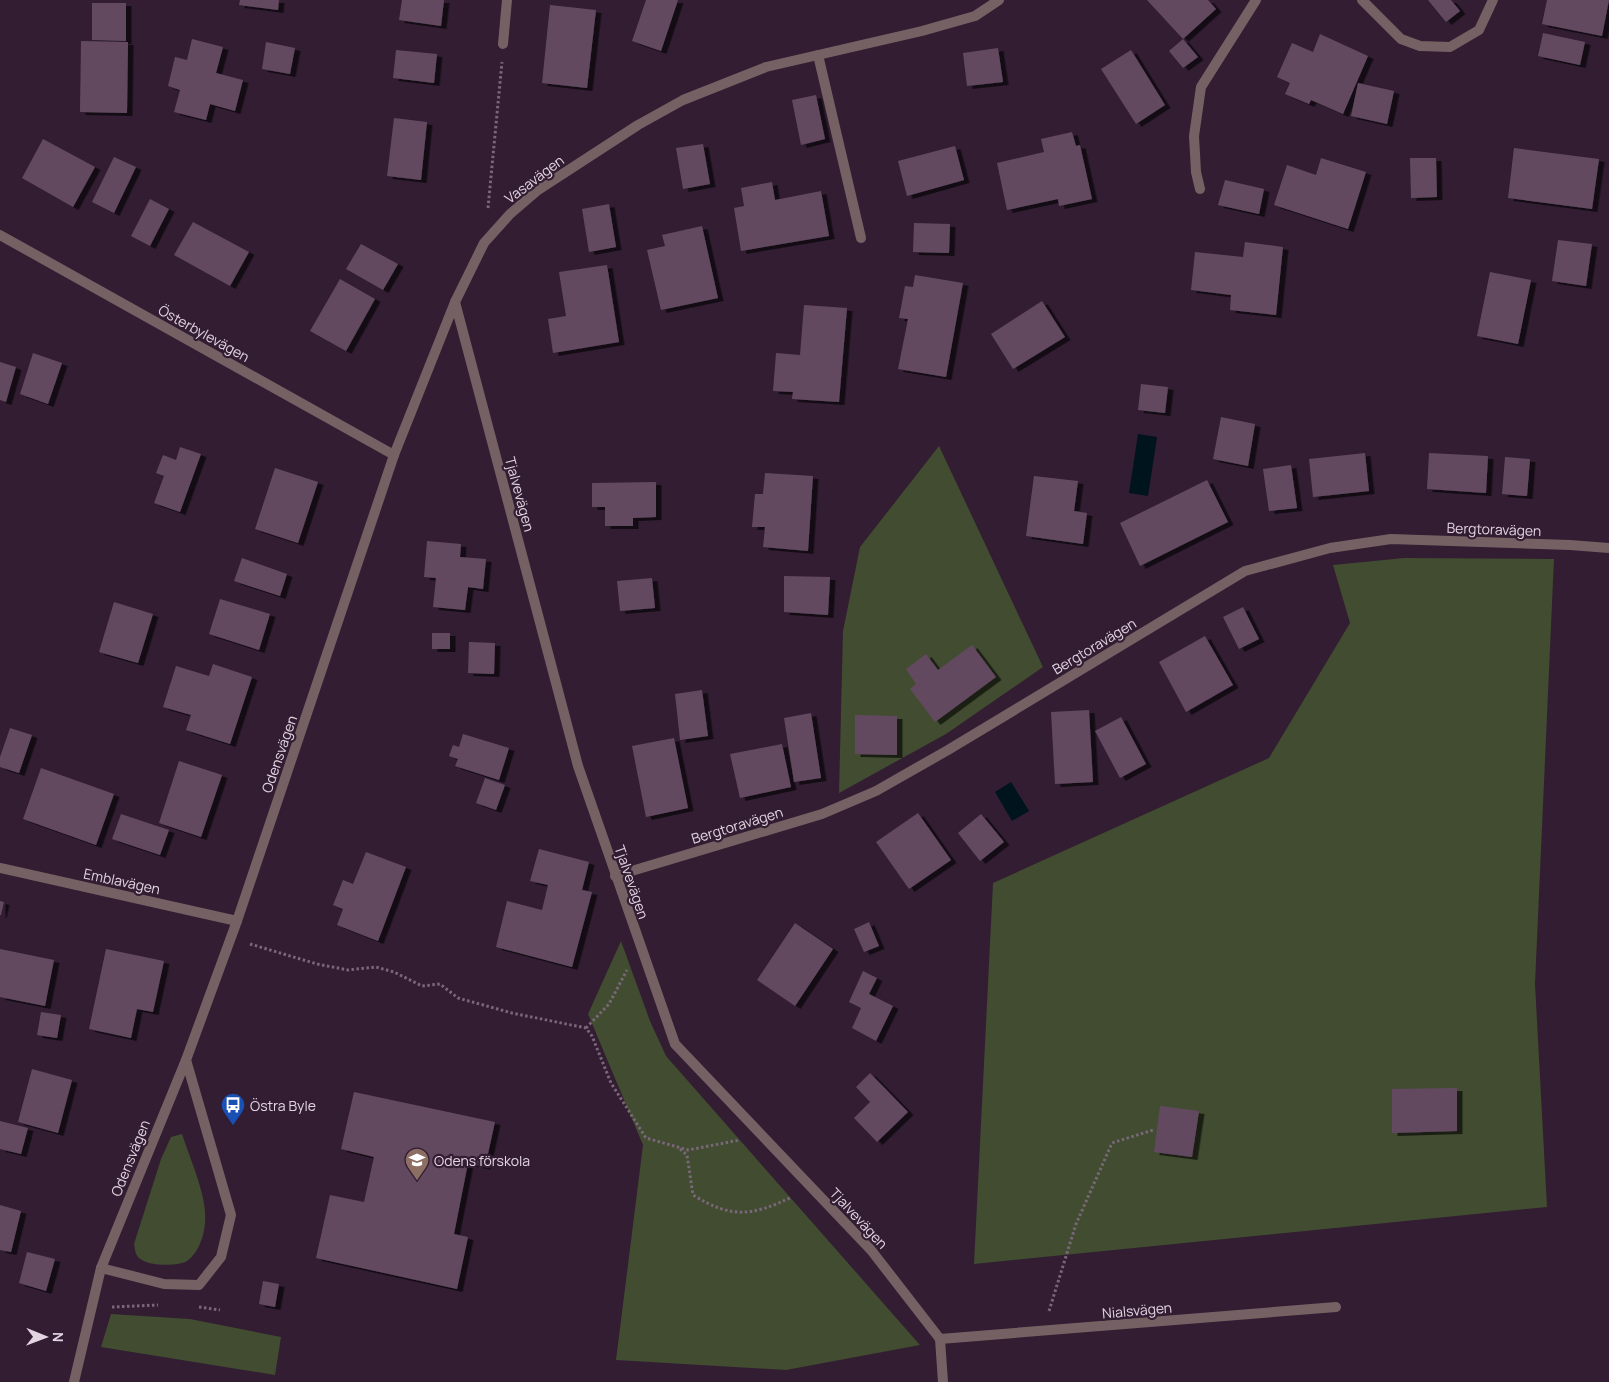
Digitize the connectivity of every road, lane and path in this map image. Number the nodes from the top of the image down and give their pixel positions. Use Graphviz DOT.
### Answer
graph roads {
  1 [pos="507,0"];
  2 [pos="999,0"];
  3 [pos="1256,0"];
  4 [pos="1362,0"];
  5 [pos="1493,0"];
  6 [pos="503,44"];
  7 [pos="818,55"];
  8 [pos="1200,189"];
  9 [pos="0,235"];
  10 [pos="861,238"];
  11 [pos="484,242"];
  12 [pos="455,302"];
  13 [pos="394,455"];
  14 [pos="1609,548"];
  15 [pos="0,868"];
  16 [pos="615,876"];
  17 [pos="237,920"];
  18 [pos="230,938"];
  19 [pos="640,947"];
  20 [pos="586,1028"];
  21 [pos="186,1060"];
  22 [pos="1154,1130"];
  23 [pos="762,1136"];
  24 [pos="679,1148"];
  25 [pos="812,1188"];
  26 [pos="101,1268"];
  27 [pos="160,1305"];
  28 [pos="194,1306"];
  29 [pos="1336,1307"];
  30 [pos="106,1308"];
  31 [pos="220,1310"];
  32 [pos="1044,1331"];
  33 [pos="940,1340"];
  34 [pos="74,1382"];
  35 [pos="943,1382"];
  1 -- 6 [label="street"];
  2 -- 7 [label="street, Vasavägen"];
  3 -- 8 [label="street"];
  4 -- 5 [label="street"];
  6 -- 11 [label="path"];
  7 -- 10 [label="street"];
  7 -- 11 [label="street, Vasavägen"];
  9 -- 13 [label="street, Österbylevägen"];
  11 -- 12 [label="street, Vasavägen"];
  12 -- 13 [label="street, Vasavägen"];
  12 -- 16 [label="street, Tjalvevägen"];
  13 -- 17 [label="street, Odensvägen"];
  14 -- 16 [label="street, Bergtoravägen"];
  15 -- 17 [label="street, Emblavägen"];
  16 -- 19 [label="street, Tjalvevägen"];
  17 -- 18 [label="street, Odensvägen"];
  18 -- 20 [label="path"];
  18 -- 21 [label="street, Odensvägen"];
  19 -- 20 [label="path"];
  19 -- 23 [label="street, Tjalvevägen"];
  20 -- 24 [label="path"];
  21 -- 26 [label="street, Odensvägen"];
  21 -- 26 [label="street"];
  22 -- 32 [label="path"];
  23 -- 24 [label="path"];
  23 -- 25 [label="street, Tjalvevägen"];
  24 -- 25 [label="path"];
  25 -- 33 [label="street, Tjalvevägen"];
  26 -- 34 [label="street, Odensvägen"];
  27 -- 30 [label="path"];
  28 -- 31 [label="path"];
  29 -- 32 [label="street, Nialsvägen"];
  32 -- 33 [label="street, Nialsvägen"];
  33 -- 35 [label="street"];
}
